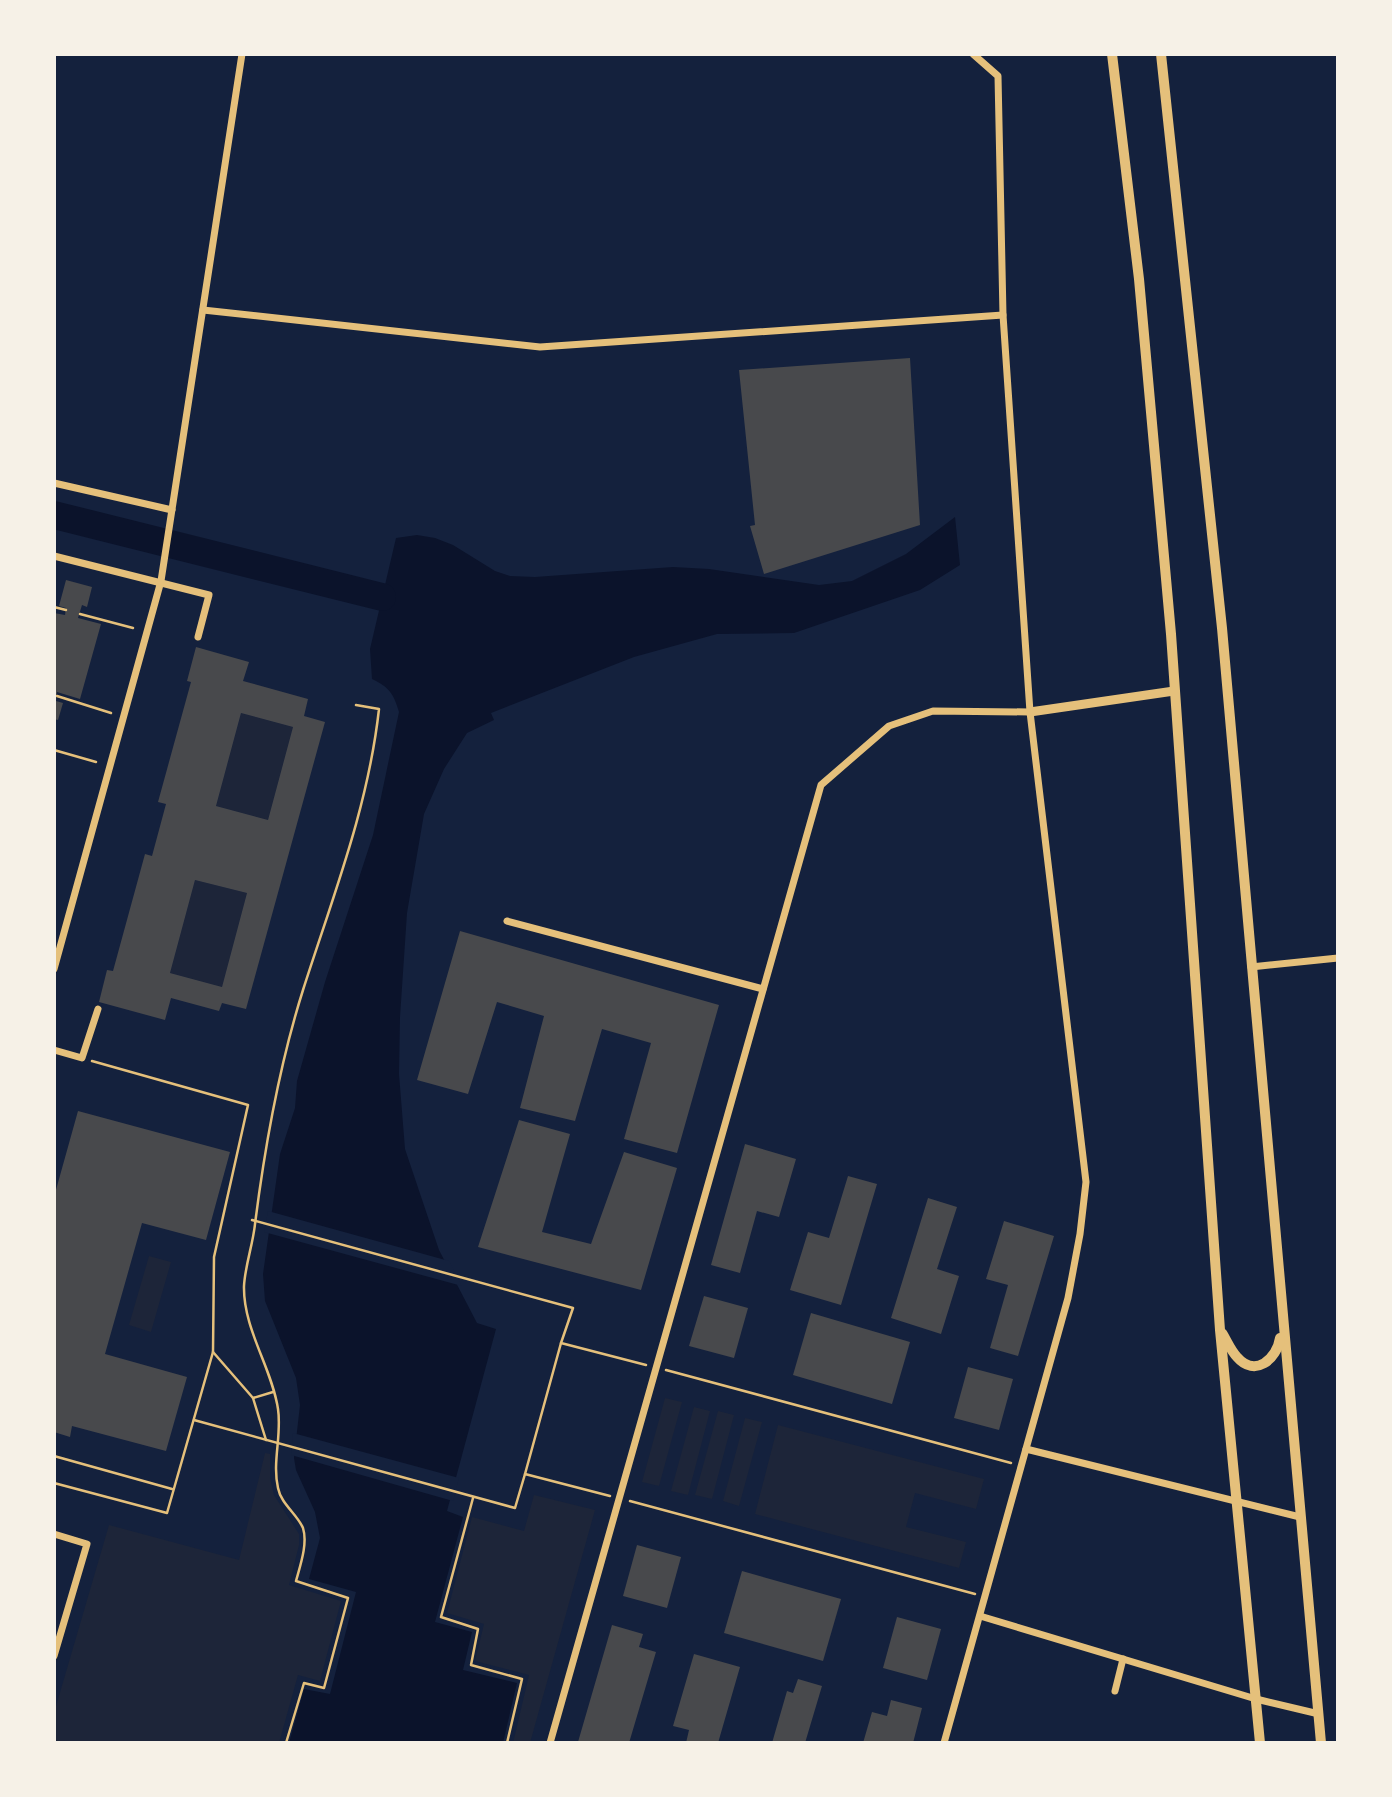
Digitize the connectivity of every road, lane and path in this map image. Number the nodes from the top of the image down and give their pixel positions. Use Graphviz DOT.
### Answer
graph roads {
  1 [pos="243,54"];
  2 [pos="973,54"];
  3 [pos="1112,54"];
  4 [pos="1161,54"];
  5 [pos="203,310"];
  6 [pos="1003,316"];
  7 [pos="54,483"];
  8 [pos="172,510"];
  9 [pos="54,556"];
  10 [pos="161,581"];
  11 [pos="54,607"];
  12 [pos="66,610"];
  13 [pos="80,614"];
  14 [pos="133,628"];
  15 [pos="198,637"];
  16 [pos="1174,691"];
  17 [pos="57,696"];
  18 [pos="356,705"];
  19 [pos="1030,712"];
  20 [pos="111,713"];
  21 [pos="54,750"];
  22 [pos="96,762"];
  23 [pos="507,921"];
  24 [pos="1338,958"];
  25 [pos="1251,967"];
  26 [pos="54,969"];
  27 [pos="763,989"];
  28 [pos="98,1009"];
  29 [pos="54,1050"];
  30 [pos="82,1058"];
  31 [pos="252,1220"];
  32 [pos="1282,1325"];
  33 [pos="1220,1330"];
  34 [pos="561,1343"];
  35 [pos="213,1352"];
  36 [pos="656,1367"];
  37 [pos="273,1392"];
  38 [pos="253,1398"];
  39 [pos="194,1420"];
  40 [pos="266,1440"];
  41 [pos="1026,1449"];
  42 [pos="54,1456"];
  43 [pos="1021,1466"];
  44 [pos="525,1474"];
  45 [pos="54,1483"];
  46 [pos="174,1490"];
  47 [pos="474,1497"];
  48 [pos="619,1498"];
  49 [pos="1237,1503"];
  50 [pos="1300,1517"];
  51 [pos="54,1534"];
  52 [pos="985,1596"];
  53 [pos="980,1616"];
  54 [pos="54,1656"];
  55 [pos="1123,1659"];
  56 [pos="1115,1691"];
  57 [pos="1256,1699"];
  58 [pos="1319,1714"];
  59 [pos="286,1743"];
  60 [pos="507,1743"];
  61 [pos="550,1743"];
  62 [pos="944,1743"];
  63 [pos="1260,1743"];
  64 [pos="1321,1743"];
  1 -- 5 [label="street"];
  2 -- 6 [label="street"];
  3 -- 16 [label="main road"];
  4 -- 25 [label="main road"];
  5 -- 6 [label="street"];
  5 -- 8 [label="street"];
  6 -- 19 [label="street"];
  7 -- 8 [label="street"];
  8 -- 10 [label="street"];
  9 -- 10 [label="street"];
  10 -- 15 [label="street"];
  10 -- 26 [label="street"];
  11 -- 12 [label="path"];
  13 -- 14 [label="path"];
  16 -- 19 [label="street"];
  16 -- 33 [label="main road"];
  17 -- 20 [label="path"];
  18 -- 37 [label="path"];
  19 -- 27 [label="street"];
  19 -- 41 [label="street"];
  21 -- 22 [label="path"];
  23 -- 27 [label="street"];
  24 -- 25 [label="street"];
  25 -- 32 [label="main road"];
  27 -- 36 [label="street"];
  28 -- 30 [label="street"];
  29 -- 30 [label="street"];
  30 -- 35 [label="path"];
  31 -- 34 [label="path"];
  32 -- 33 [label="main road"];
  32 -- 50 [label="main road"];
  33 -- 49 [label="main road"];
  34 -- 36 [label="path"];
  34 -- 44 [label="path"];
  35 -- 38 [label="path"];
  35 -- 39 [label="path"];
  36 -- 43 [label="path"];
  36 -- 48 [label="street"];
  37 -- 38 [label="path"];
  37 -- 59 [label="path"];
  38 -- 40 [label="path"];
  39 -- 40 [label="path"];
  39 -- 46 [label="path"];
  40 -- 47 [label="path"];
  41 -- 43 [label="street"];
  41 -- 49 [label="street"];
  42 -- 46 [label="path"];
  43 -- 52 [label="street"];
  44 -- 47 [label="path"];
  44 -- 48 [label="path"];
  45 -- 46 [label="path"];
  47 -- 60 [label="path"];
  48 -- 52 [label="path"];
  48 -- 61 [label="street"];
  49 -- 50 [label="street"];
  49 -- 57 [label="main road"];
  50 -- 58 [label="main road"];
  51 -- 54 [label="street"];
  52 -- 53 [label="street"];
  53 -- 55 [label="street"];
  53 -- 62 [label="street"];
  55 -- 56 [label="street"];
  55 -- 57 [label="street"];
  57 -- 58 [label="street"];
  57 -- 63 [label="main road"];
  58 -- 64 [label="main road"];
}
